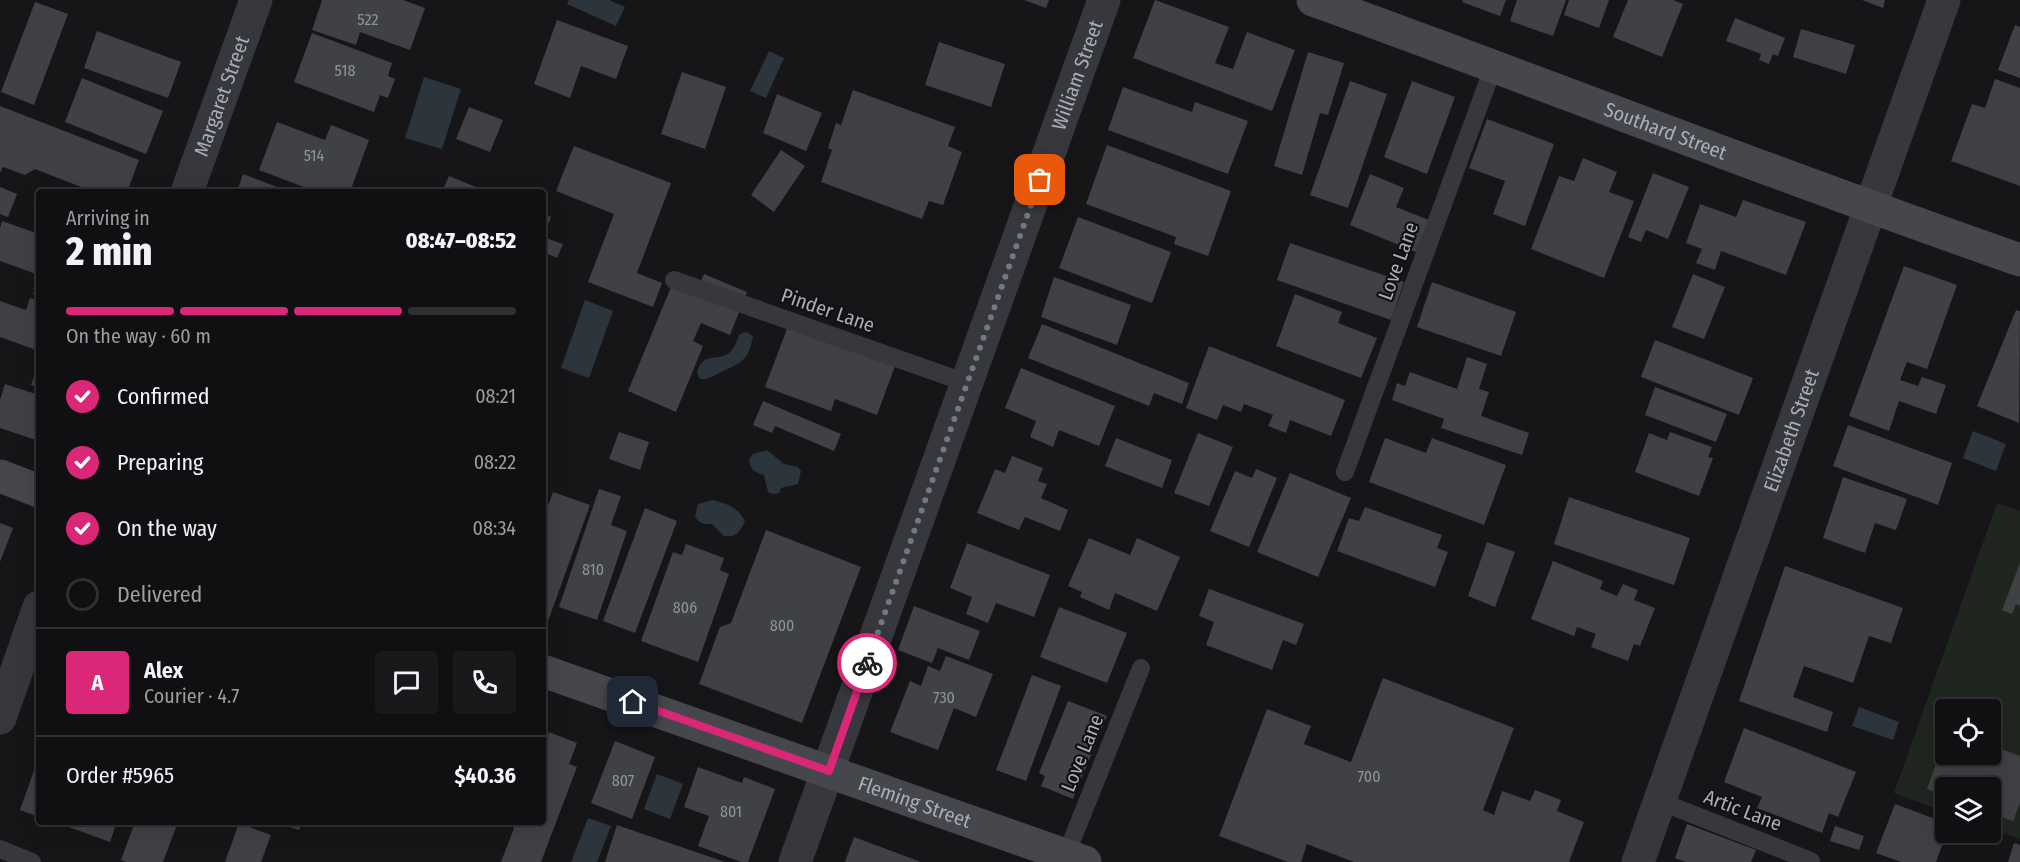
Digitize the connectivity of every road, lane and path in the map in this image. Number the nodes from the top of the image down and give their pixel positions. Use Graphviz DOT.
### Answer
graph roads {
  1 [pos="256,0"];
  2 [pos="1104,0"];
  3 [pos="1312,0"];
  4 [pos="1944,0"];
  5 [pos="1494,65"];
  6 [pos="188,189"];
  7 [pos="1871,208"];
  8 [pos="2020,260"];
  9 [pos="674,280"];
  10 [pos="968,383"];
  11 [pos="1345,472"];
  12 [pos="0,476"];
  13 [pos="36,490"];
  14 [pos="36,616"];
  15 [pos="1141,668"];
  16 [pos="546,672"];
  17 [pos="0,718"];
  18 [pos="829,771"];
  19 [pos="1659,801"];
  20 [pos="0,849"];
  21 [pos="1075,859"];
  22 [pos="1811,861"];
  23 [pos="32,862"];
  24 [pos="795,862"];
  25 [pos="1638,862"];
  1 -- 6 [label="street, Margaret Street"];
  2 -- 10 [label="street, William Street"];
  3 -- 5 [label="street, Southard Street"];
  4 -- 7 [label="street, Elizabeth Street"];
  5 -- 7 [label="street, Southard Street"];
  5 -- 11 [label="lane, Love Lane"];
  7 -- 8 [label="street, Southard Street"];
  7 -- 19 [label="street, Elizabeth Street"];
  9 -- 10 [label="lane, Pinder Lane"];
  10 -- 18 [label="street, William Street"];
  12 -- 13 [label="street"];
  14 -- 17 [label="street"];
  15 -- 21 [label="lane, Love Lane"];
  16 -- 18 [label="street, Fleming Street"];
  18 -- 21 [label="street, Fleming Street"];
  18 -- 24 [label="street, William Street"];
  19 -- 22 [label="lane, Artic Lane"];
  19 -- 25 [label="street, Elizabeth Street"];
  20 -- 23 [label="lane"];
}
